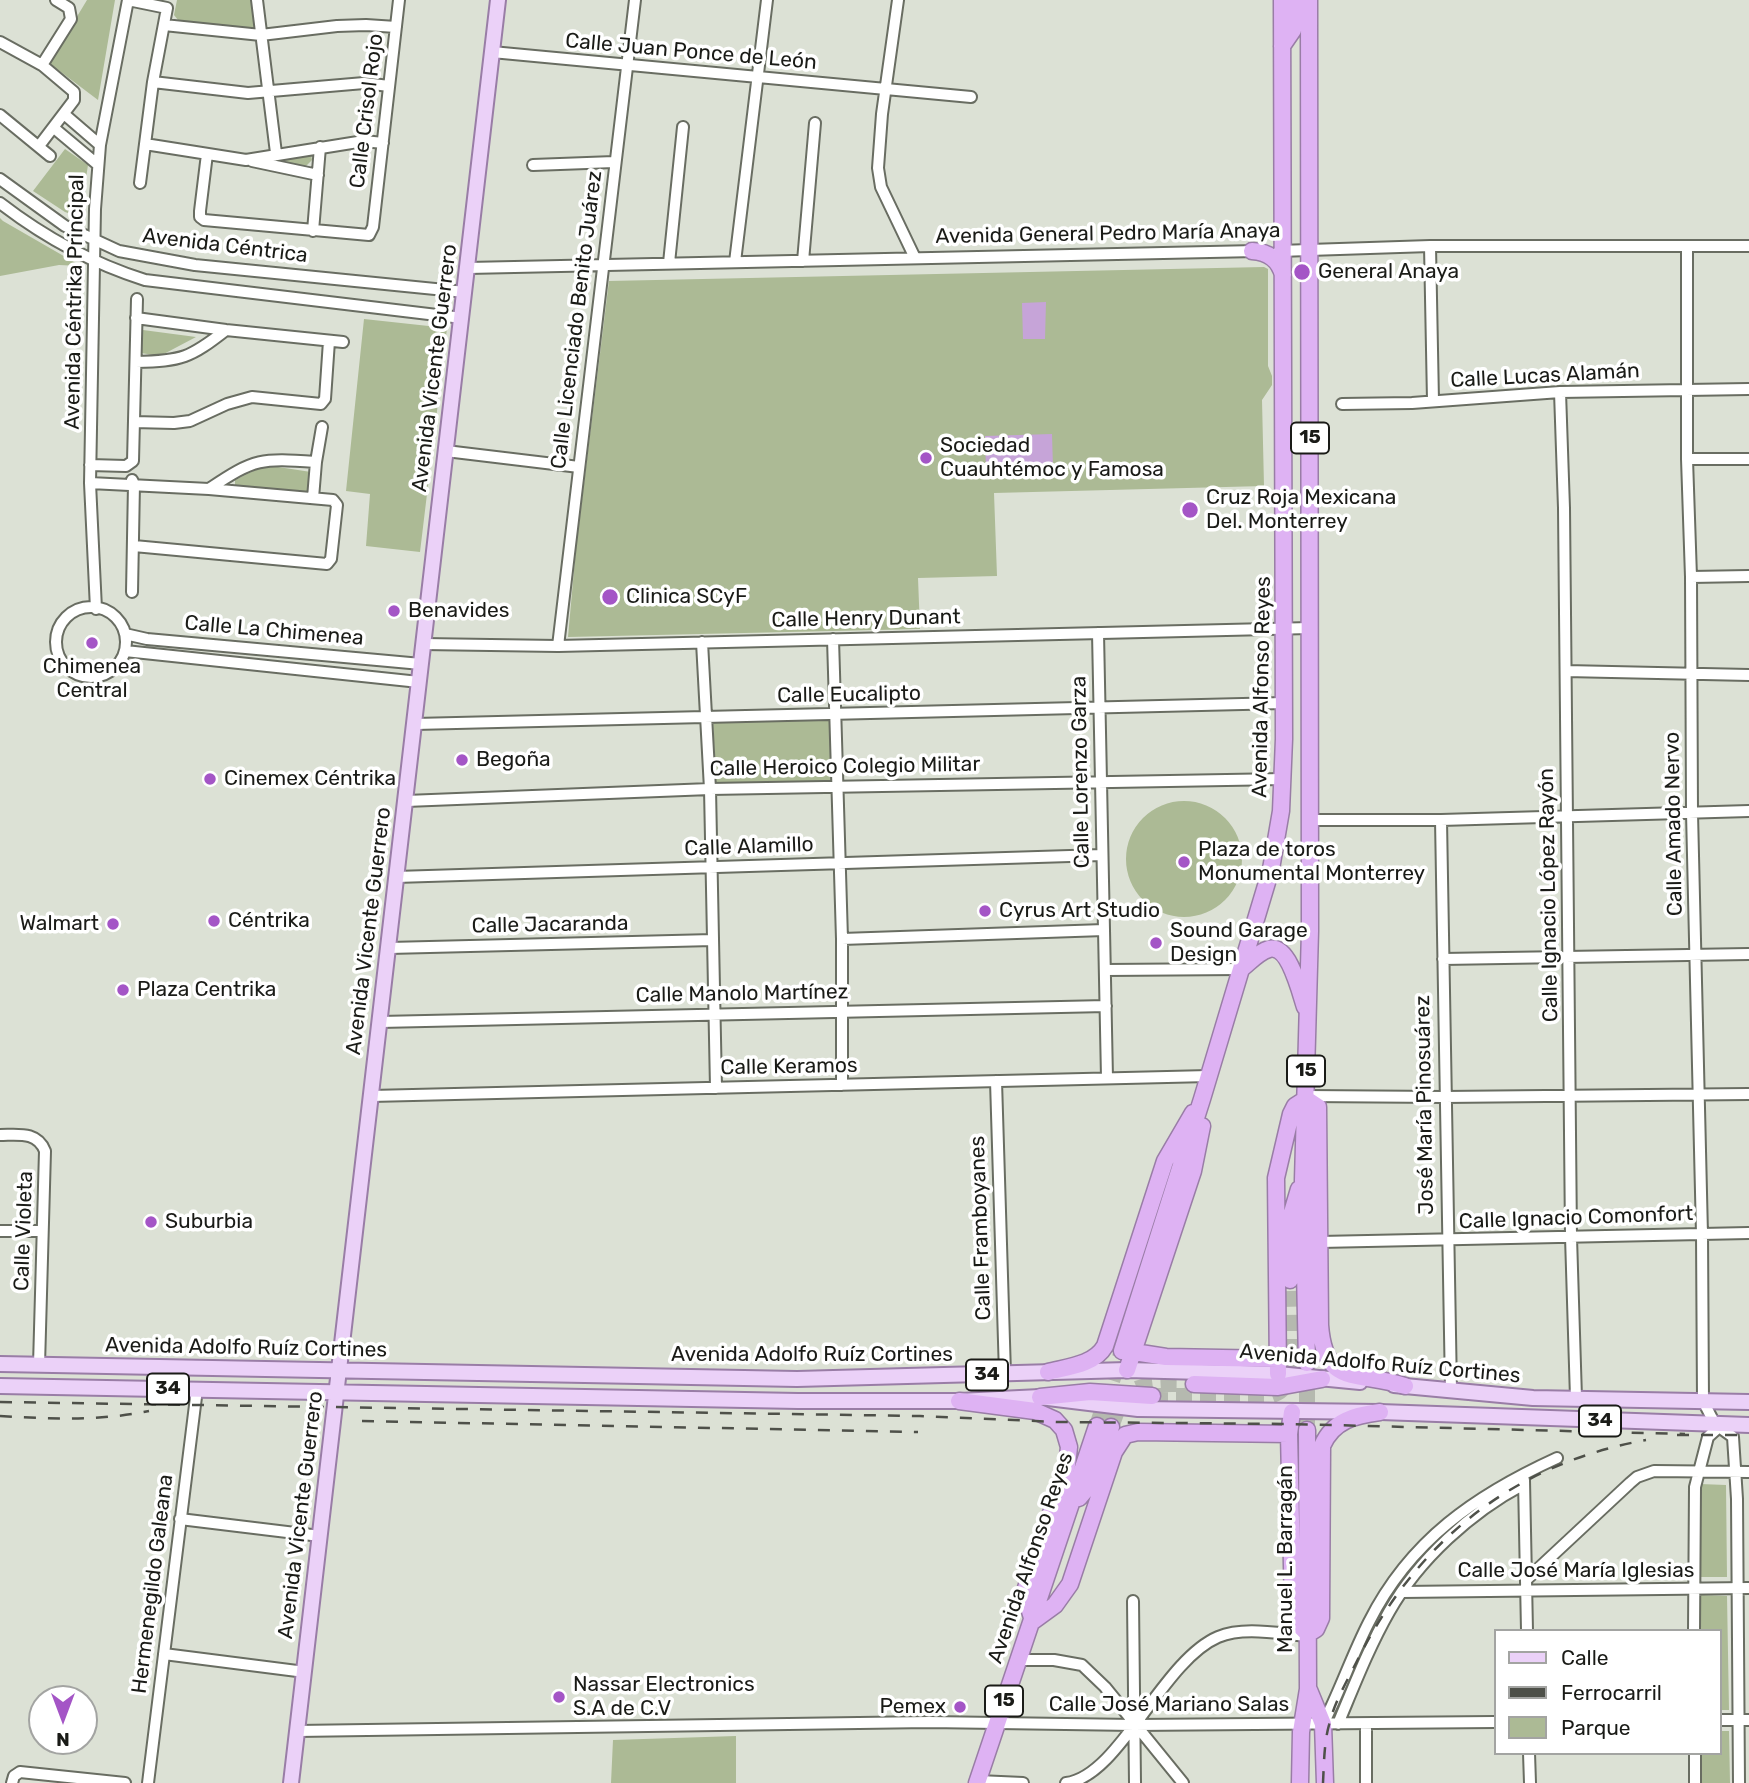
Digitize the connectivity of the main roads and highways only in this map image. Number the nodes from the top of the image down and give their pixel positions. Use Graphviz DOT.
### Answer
graph roads {
  1 [pos="498,0"];
  2 [pos="1282,0"];
  3 [pos="1298,0"];
  4 [pos="1309,0"];
  5 [pos="1282,46"];
  6 [pos="1252,251"];
  7 [pos="1284,283"];
  8 [pos="1241,969"];
  9 [pos="1309,1016"];
  10 [pos="1306,1097"];
  11 [pos="1202,1099"];
  12 [pos="1303,1180"];
  13 [pos="1290,1280"];
  14 [pos="1128,1351"];
  15 [pos="1307,1363"];
  16 [pos="0,1364"];
  17 [pos="1278,1367"];
  18 [pos="1127,1370"];
  19 [pos="339,1371"];
  20 [pos="1048,1372"];
  21 [pos="1322,1379"];
  22 [pos="1195,1384"];
  23 [pos="0,1386"];
  24 [pos="1405,1386"];
  25 [pos="337,1392"];
  26 [pos="1152,1396"];
  27 [pos="1040,1397"];
  28 [pos="958,1401"];
  29 [pos="1749,1402"];
  30 [pos="1292,1412"];
  31 [pos="1380,1412"];
  32 [pos="1749,1425"];
  33 [pos="1104,1427"];
  34 [pos="1307,1430"];
  35 [pos="1289,1434"];
  36 [pos="1033,1621"];
  37 [pos="1308,1635"];
  38 [pos="1308,1689"];
  39 [pos="978,1782"];
  40 [pos="291,1783"];
  41 [pos="1300,1783"];
  42 [pos="1325,1783"];
  1 -- 19 [label="main road, Avenida Vicente Guerrero"];
  2 -- 5 [label="highway, Avenida Alfonso Reyes / 15"];
  3 -- 5 [label="highway"];
  4 -- 9 [label="highway, 15"];
  5 -- 7 [label="highway, Avenida Alfonso Reyes / 15"];
  6 -- 7 [label="highway"];
  7 -- 8 [label="highway, Avenida Alfonso Reyes / 15"];
  8 -- 9 [label="highway"];
  8 -- 11 [label="highway, Avenida Alfonso Reyes / 15"];
  9 -- 10 [label="highway, 15"];
  10 -- 12 [label="highway, 15"];
  10 -- 17 [label="highway"];
  10 -- 24 [label="highway"];
  11 -- 14 [label="highway"];
  11 -- 20 [label="highway"];
  12 -- 13 [label="highway"];
  12 -- 15 [label="highway, 15"];
  14 -- 17 [label="highway"];
  14 -- 18 [label="highway"];
  16 -- 19 [label="main road, Avenida Adolfo Ruíz Cortines / 34"];
  17 -- 18 [label="main road, Avenida Adolfo Ruíz Cortines / 34"];
  17 -- 21 [label="main road, Avenida Adolfo Ruíz Cortines / 34"];
  18 -- 20 [label="main road, Avenida Adolfo Ruíz Cortines / 34"];
  19 -- 20 [label="main road, Avenida Adolfo Ruíz Cortines / 34"];
  19 -- 25 [label="main road, Avenida Vicente Guerrero"];
  21 -- 22 [label="highway"];
  21 -- 24 [label="main road, Avenida Adolfo Ruíz Cortines / 34"];
  23 -- 25 [label="main road, Avenida Adolfo Ruíz Cortines / 34"];
  24 -- 29 [label="main road, Avenida Adolfo Ruíz Cortines / 34"];
  25 -- 28 [label="main road, Avenida Adolfo Ruíz Cortines / 34"];
  25 -- 40 [label="main road, Avenida Vicente Guerrero"];
  26 -- 27 [label="highway"];
  27 -- 28 [label="main road, Avenida Adolfo Ruíz Cortines / 34"];
  27 -- 30 [label="main road, Avenida Adolfo Ruíz Cortines / 34"];
  28 -- 36 [label="highway"];
  30 -- 31 [label="main road, Avenida Adolfo Ruíz Cortines / 34"];
  30 -- 35 [label="highway"];
  31 -- 32 [label="main road, Avenida Adolfo Ruíz Cortines / 34"];
  31 -- 37 [label="highway"];
  33 -- 36 [label="highway, Avenida Alfonso Reyes / 15"];
  34 -- 37 [label="highway, Manuel L. Barragán"];
  35 -- 36 [label="highway"];
  35 -- 37 [label="highway"];
  36 -- 39 [label="highway, Avenida Alfonso Reyes / 15"];
  37 -- 38 [label="highway, Manuel L. Barragán"];
  38 -- 41 [label="highway, Manuel L. Barragán"];
  38 -- 42 [label="highway, Manuel L. Barragán"];
}
